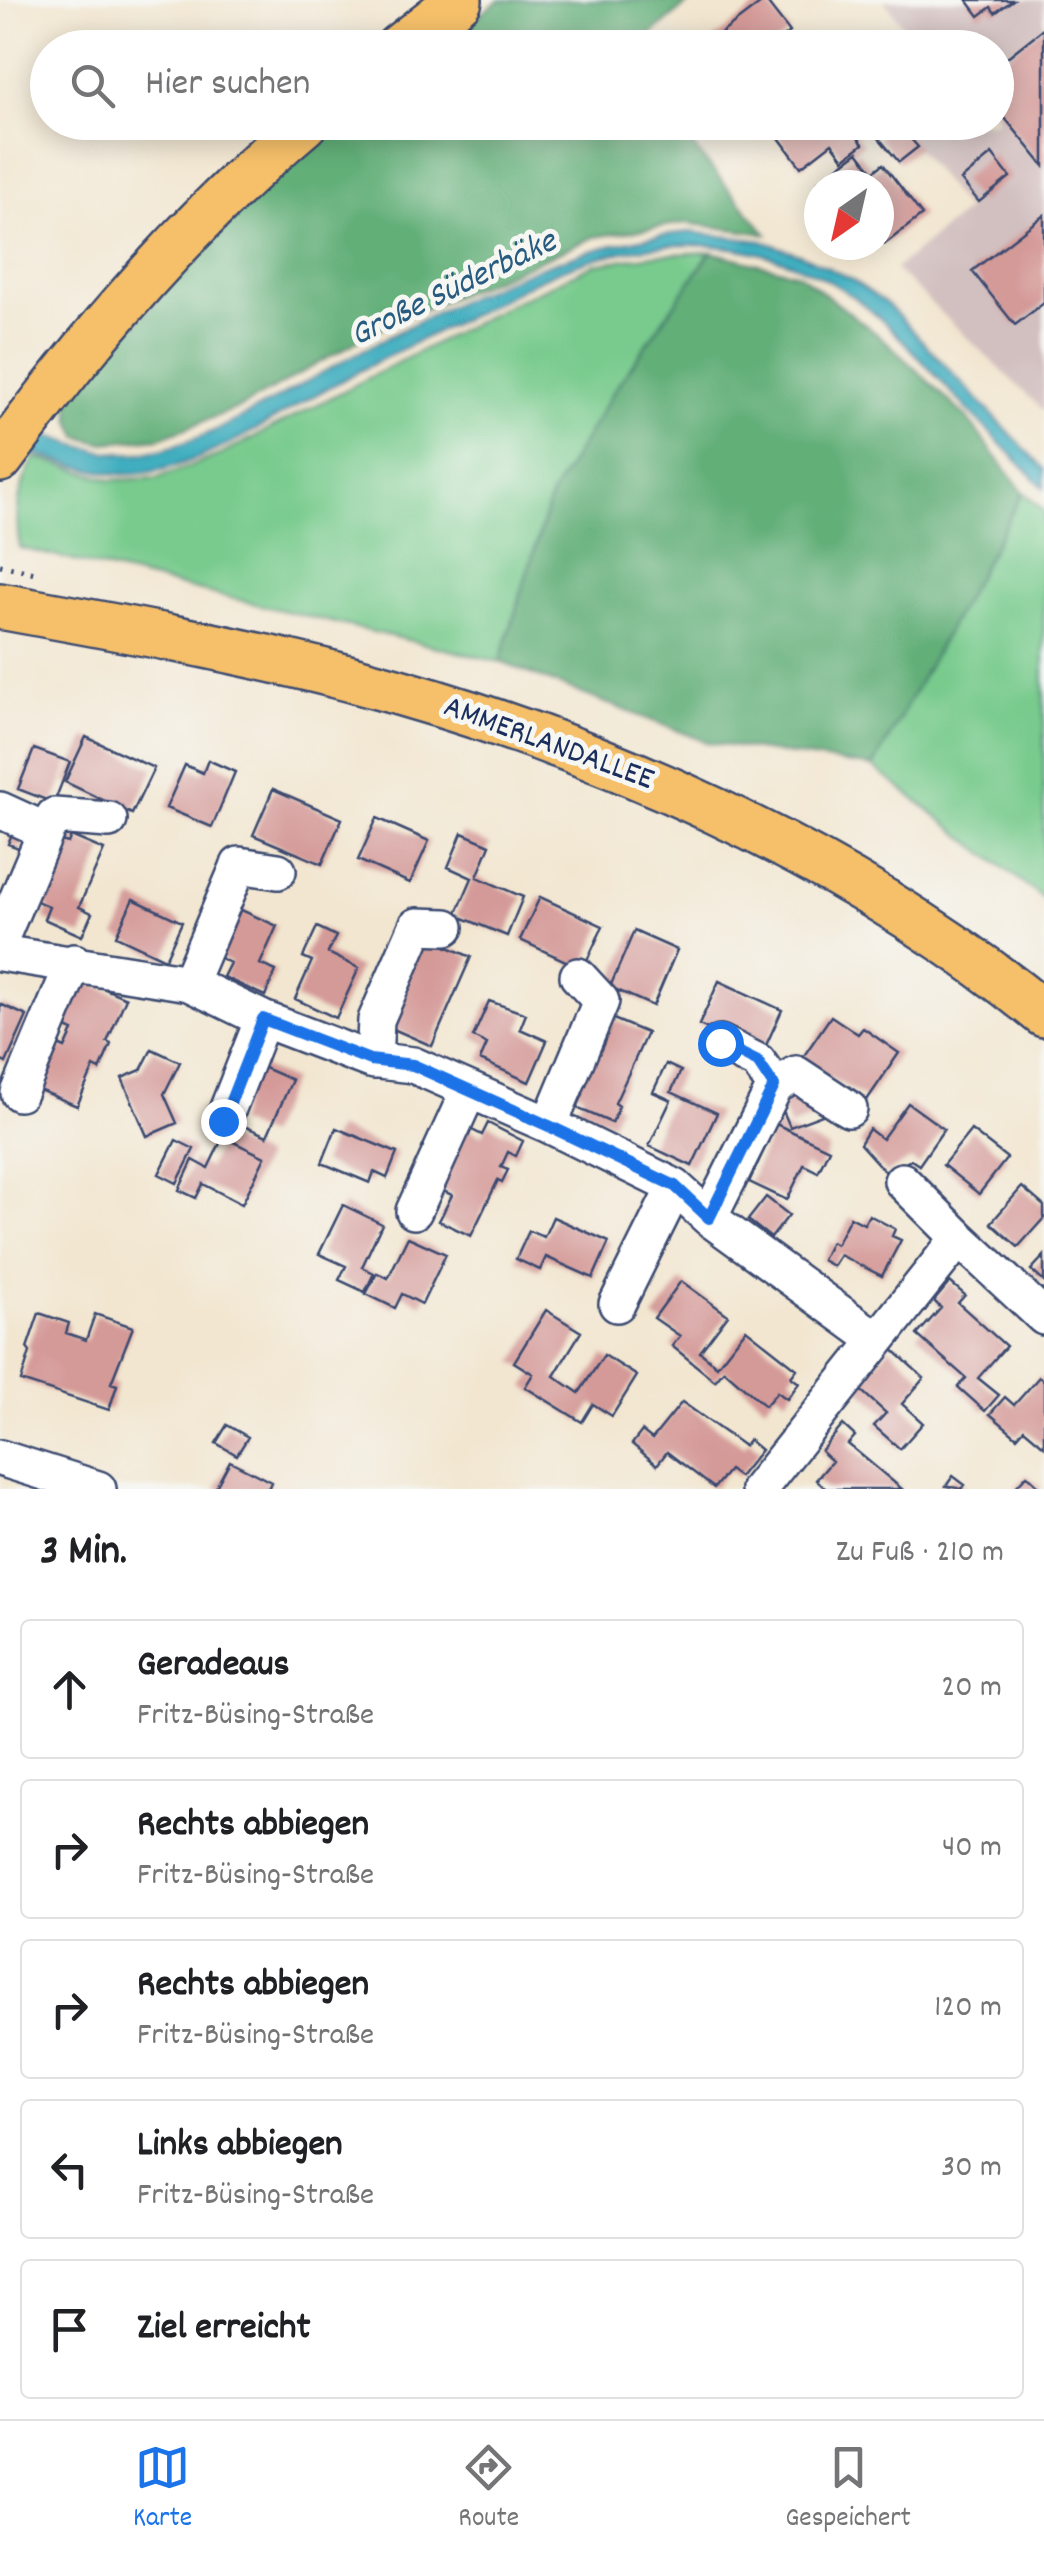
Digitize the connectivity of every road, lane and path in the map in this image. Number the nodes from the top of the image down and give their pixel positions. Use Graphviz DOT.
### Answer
graph roads {
  1 [pos="459,0"];
  2 [pos="421,30"];
  3 [pos="287,140"];
  4 [pos="0,460"];
  5 [pos="0,606"];
  6 [pos="0,810"];
  7 [pos="109,820"];
  8 [pos="46,831"];
  9 [pos="278,871"];
  10 [pos="446,927"];
  11 [pos="0,940"];
  12 [pos="0,953"];
  13 [pos="74,962"];
  14 [pos="578,976"];
  15 [pos="189,983"];
  16 [pos="1044,1014"];
  17 [pos="263,1019"];
  18 [pos="720,1043"];
  19 [pos="374,1061"];
  20 [pos="774,1086"];
  21 [pos="469,1090"];
  22 [pos="19,1093"];
  23 [pos="848,1108"];
  24 [pos="223,1121"];
  25 [pos="549,1126"];
  26 [pos="902,1181"];
  27 [pos="675,1186"];
  28 [pos="414,1210"];
  29 [pos="709,1218"];
  30 [pos="959,1238"];
  31 [pos="617,1304"];
  32 [pos="1044,1317"];
  33 [pos="877,1340"];
  34 [pos="0,1458"];
  35 [pos="98,1489"];
  36 [pos="759,1489"];
  1 -- 2 [label="main road"];
  3 -- 4 [label="main road"];
  5 -- 16 [label="main road, AMMERLANDALLEE"];
  6 -- 8 [label="street"];
  7 -- 8 [label="street"];
  8 -- 11 [label="street"];
  9 -- 15 [label="street"];
  10 -- 19 [label="street"];
  12 -- 13 [label="street"];
  13 -- 15 [label="street"];
  13 -- 22 [label="street"];
  14 -- 25 [label="street"];
  15 -- 17 [label="street"];
  17 -- 19 [label="street"];
  17 -- 24 [label="street"];
  18 -- 20 [label="street"];
  19 -- 21 [label="street"];
  20 -- 23 [label="street"];
  20 -- 29 [label="street"];
  21 -- 25 [label="street"];
  21 -- 28 [label="street"];
  25 -- 27 [label="street"];
  26 -- 30 [label="street"];
  27 -- 29 [label="street"];
  27 -- 31 [label="street"];
  29 -- 33 [label="street"];
  30 -- 32 [label="street"];
  30 -- 33 [label="street"];
  33 -- 36 [label="street"];
  34 -- 35 [label="street"];
}
